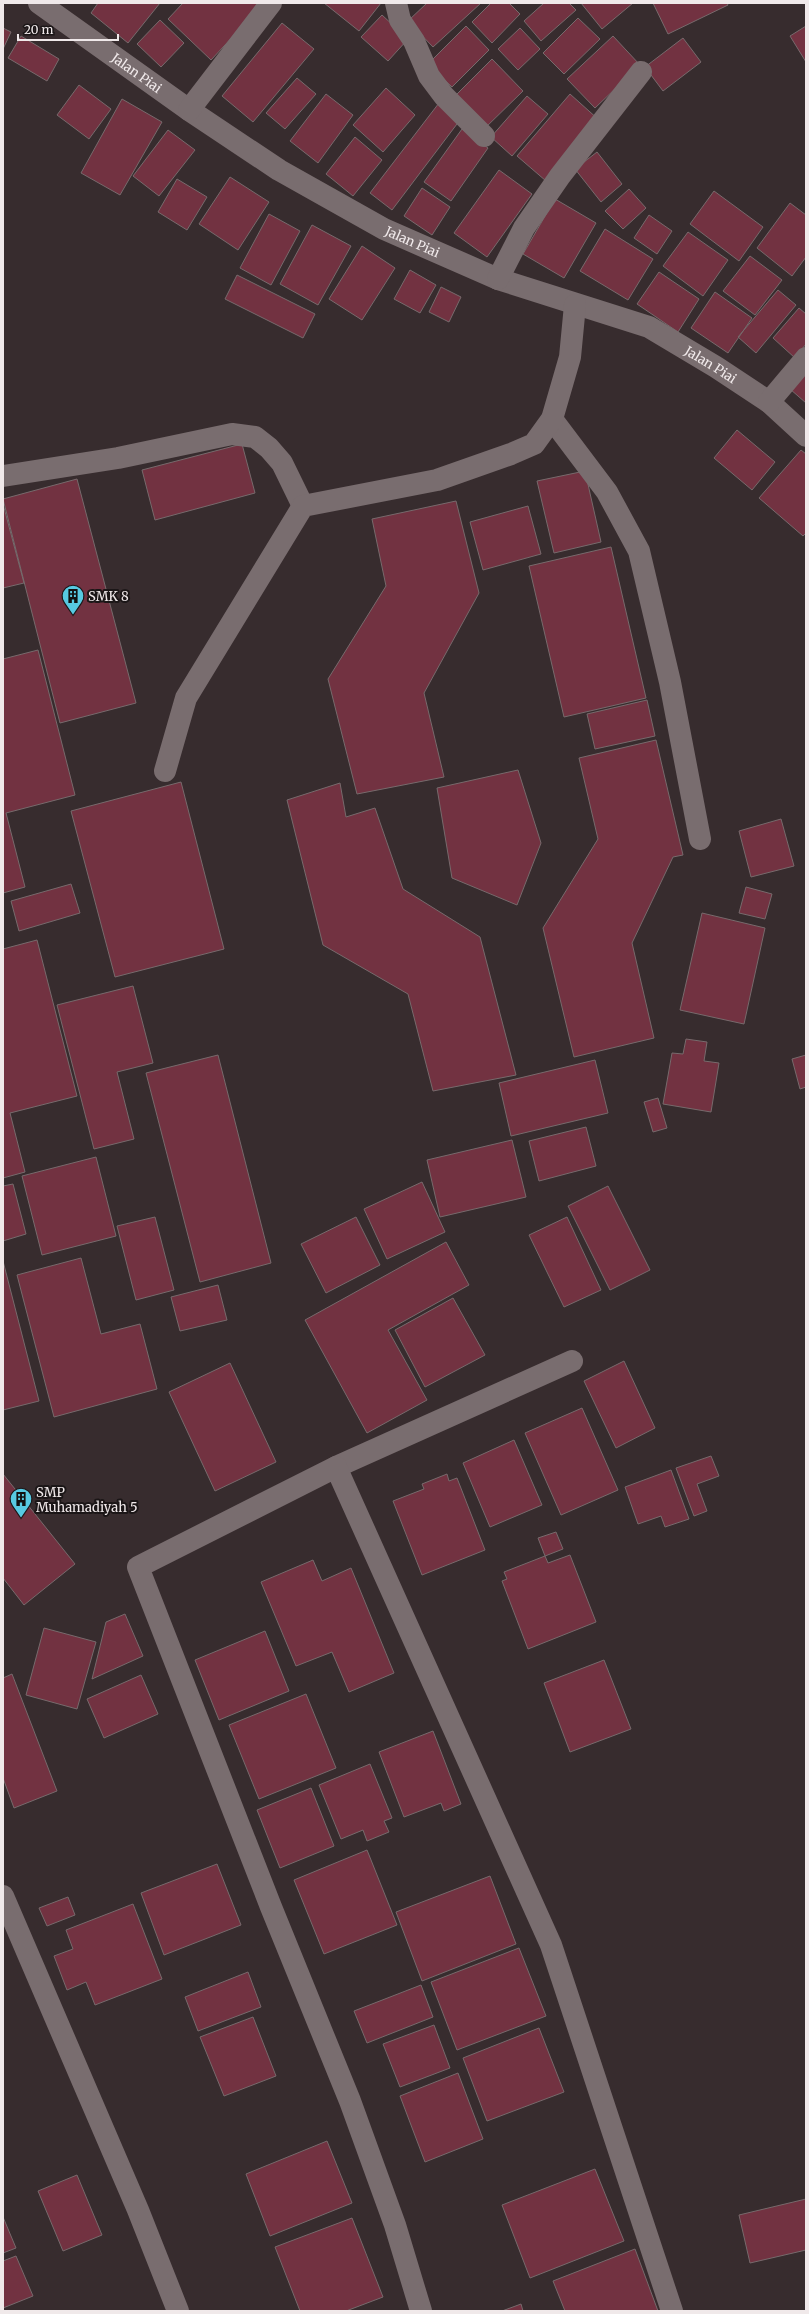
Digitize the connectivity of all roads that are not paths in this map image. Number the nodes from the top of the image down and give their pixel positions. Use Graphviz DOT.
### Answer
graph roads {
  1 [pos="39,3"];
  2 [pos="271,3"];
  3 [pos="396,3"];
  4 [pos="641,72"];
  5 [pos="189,110"];
  6 [pos="484,136"];
  7 [pos="498,279"];
  8 [pos="575,305"];
  9 [pos="806,358"];
  10 [pos="769,402"];
  11 [pos="552,419"];
  12 [pos="806,436"];
  13 [pos="3,476"];
  14 [pos="303,506"];
  15 [pos="165,771"];
  16 [pos="700,839"];
  17 [pos="572,1360"];
  18 [pos="336,1467"];
  19 [pos="3,1896"];
  20 [pos="178,2311"];
  21 [pos="421,2311"];
  22 [pos="672,2311"];
  1 -- 5 [label="street, Jalan Piai"];
  2 -- 5 [label="street"];
  3 -- 6 [label="street"];
  4 -- 7 [label="street"];
  5 -- 7 [label="street, Jalan Piai"];
  7 -- 8 [label="street, Jalan Piai"];
  8 -- 10 [label="street, Jalan Piai"];
  8 -- 11 [label="street"];
  9 -- 10 [label="street"];
  10 -- 12 [label="street, Jalan Piai"];
  11 -- 14 [label="street"];
  11 -- 16 [label="street"];
  13 -- 14 [label="street"];
  14 -- 15 [label="street"];
  17 -- 18 [label="street"];
  18 -- 21 [label="street"];
  18 -- 22 [label="street"];
  19 -- 20 [label="street"];
}
